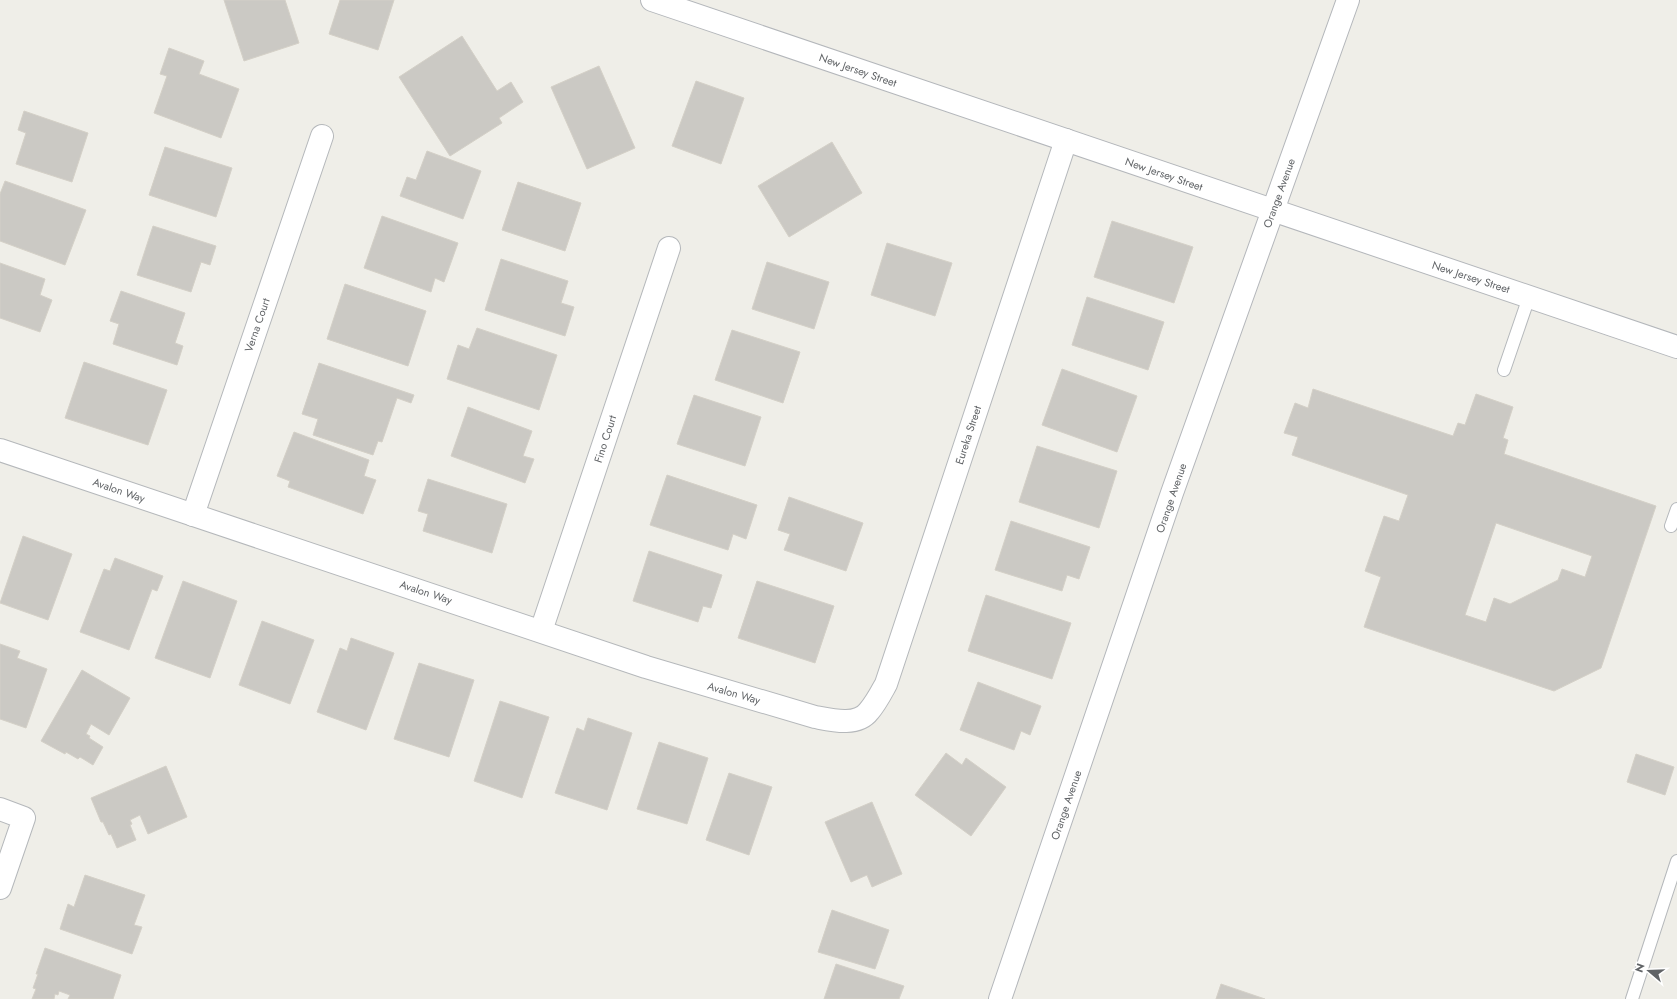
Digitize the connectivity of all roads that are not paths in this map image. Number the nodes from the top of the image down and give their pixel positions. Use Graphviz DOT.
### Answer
graph roads {
  1 [pos="652,0"];
  2 [pos="1348,0"];
  3 [pos="322,136"];
  4 [pos="1066,140"];
  5 [pos="1273,211"];
  6 [pos="669,248"];
  7 [pos="1529,297"];
  8 [pos="1677,347"];
  9 [pos="1504,370"];
  10 [pos="0,450"];
  11 [pos="1677,509"];
  12 [pos="194,515"];
  13 [pos="1671,526"];
  14 [pos="541,631"];
  15 [pos="856,719"];
  16 [pos="0,809"];
  17 [pos="1677,861"];
  18 [pos="0,888"];
  19 [pos="1000,999"];
  20 [pos="1632,999"];
  1 -- 4 [label="street, New Jersey Street"];
  2 -- 5 [label="street, Orange Avenue"];
  3 -- 12 [label="street, Verna Court"];
  4 -- 5 [label="street, New Jersey Street"];
  4 -- 15 [label="street, Eureka Street"];
  5 -- 7 [label="street, New Jersey Street"];
  5 -- 19 [label="street, Orange Avenue"];
  6 -- 14 [label="street, Fino Court"];
  7 -- 8 [label="street, New Jersey Street"];
  7 -- 9 [label="lane"];
  10 -- 12 [label="street, Avalon Way"];
  11 -- 13 [label="lane"];
  12 -- 14 [label="street, Avalon Way"];
  14 -- 15 [label="street, Avalon Way"];
  16 -- 18 [label="street"];
  17 -- 20 [label="lane"];
}
